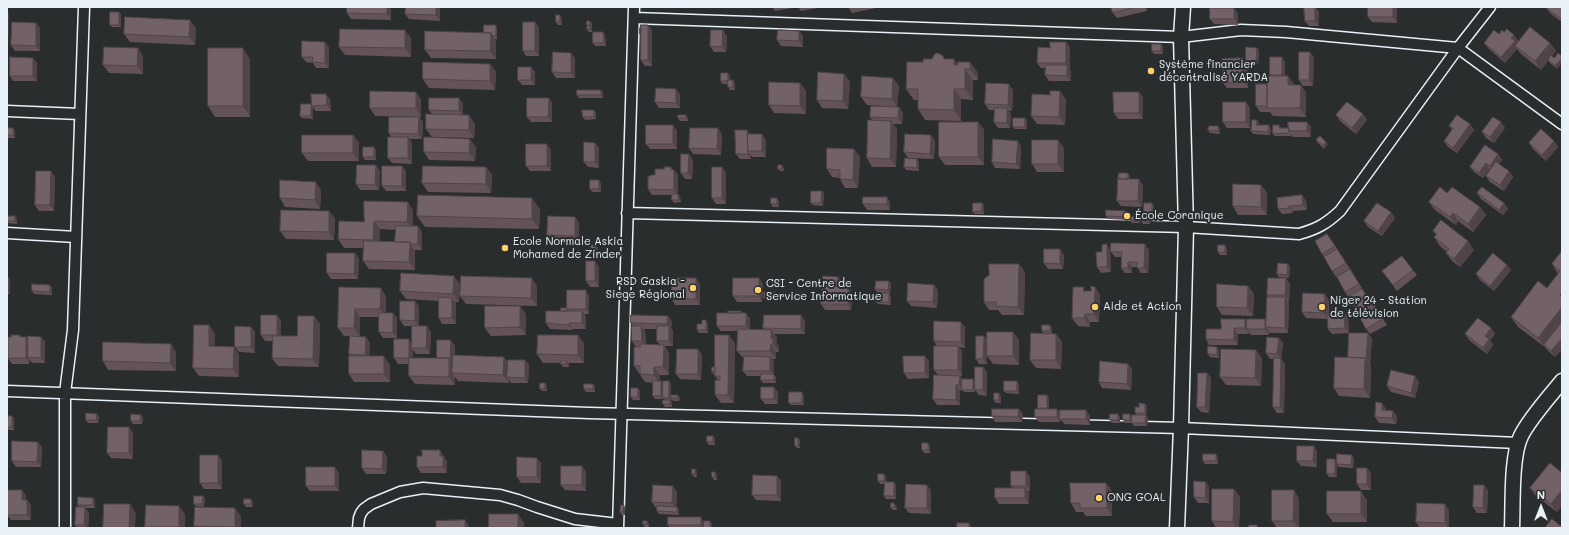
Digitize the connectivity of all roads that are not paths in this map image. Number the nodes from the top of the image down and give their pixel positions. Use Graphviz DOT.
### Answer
graph roads {
  1 [pos="84,7"];
  2 [pos="634,7"];
  3 [pos="1183,7"];
  4 [pos="1490,7"];
  5 [pos="634,18"];
  6 [pos="1181,37"];
  7 [pos="1458,48"];
  8 [pos="7,111"];
  9 [pos="80,114"];
  10 [pos="1562,124"];
  11 [pos="627,213"];
  12 [pos="1186,227"];
  13 [pos="7,233"];
  14 [pos="76,237"];
  15 [pos="1562,381"];
  16 [pos="7,391"];
  17 [pos="65,393"];
  18 [pos="620,414"];
  19 [pos="1181,428"];
  20 [pos="1518,443"];
  21 [pos="618,526"];
  22 [pos="65,528"];
  23 [pos="358,528"];
  24 [pos="1177,528"];
  25 [pos="1512,528"];
  1 -- 9 [label="street"];
  2 -- 5 [label="street"];
  3 -- 6 [label="street"];
  4 -- 7 [label="street"];
  5 -- 6 [label="street"];
  5 -- 11 [label="street"];
  6 -- 7 [label="street"];
  6 -- 12 [label="street"];
  7 -- 10 [label="street"];
  7 -- 12 [label="street"];
  8 -- 9 [label="street"];
  9 -- 14 [label="street"];
  11 -- 12 [label="street"];
  11 -- 18 [label="street"];
  12 -- 19 [label="street"];
  13 -- 14 [label="street"];
  14 -- 17 [label="street"];
  15 -- 20 [label="street"];
  16 -- 17 [label="street"];
  17 -- 18 [label="street"];
  17 -- 22 [label="street"];
  18 -- 19 [label="street"];
  18 -- 21 [label="street"];
  19 -- 20 [label="street"];
  19 -- 24 [label="street"];
  20 -- 25 [label="street"];
  21 -- 23 [label="street"];
}
